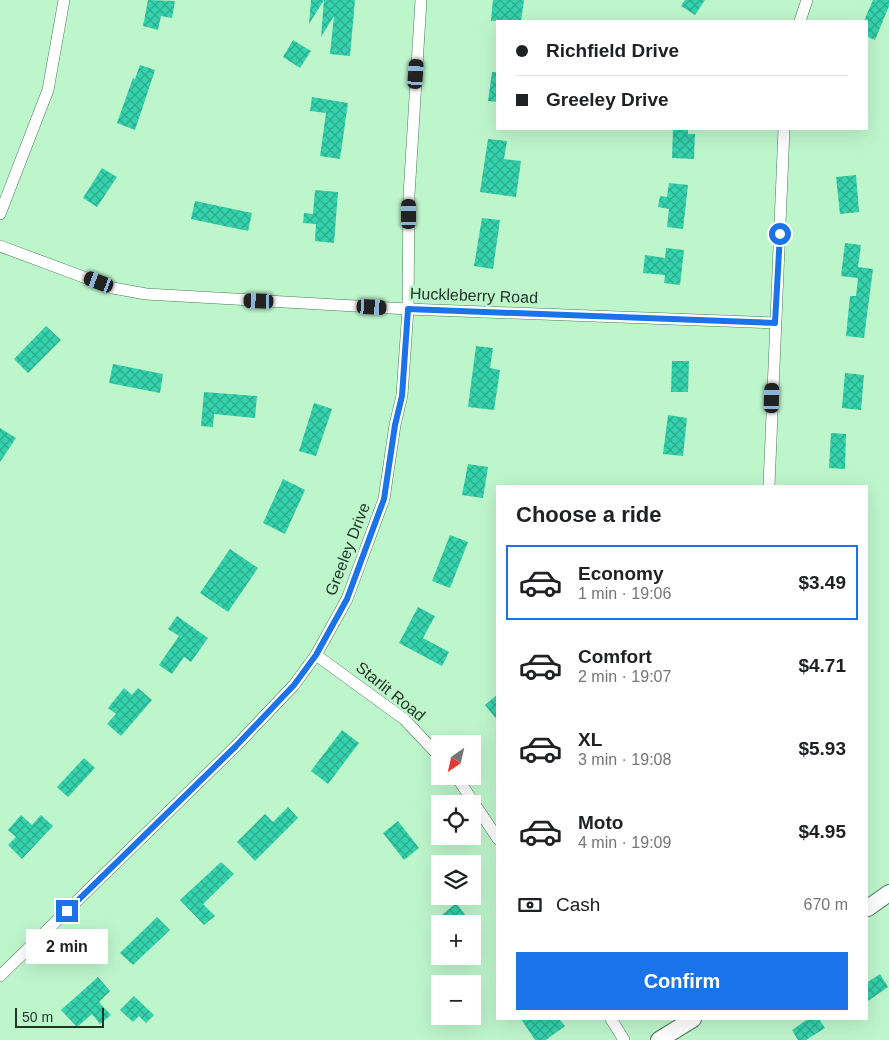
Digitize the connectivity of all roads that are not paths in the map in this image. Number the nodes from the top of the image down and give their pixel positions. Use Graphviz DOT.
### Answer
graph roads {
  1 [pos="64,0"];
  2 [pos="421,0"];
  3 [pos="807,0"];
  4 [pos="800,20"];
  5 [pos="784,130"];
  6 [pos="0,214"];
  7 [pos="0,246"];
  8 [pos="408,309"];
  9 [pos="775,323"];
  10 [pos="768,485"];
  11 [pos="316,655"];
  12 [pos="431,748"];
  13 [pos="462,785"];
  14 [pos="496,836"];
  15 [pos="889,893"];
  16 [pos="869,903"];
  17 [pos="0,976"];
  18 [pos="612,1020"];
  19 [pos="692,1020"];
  20 [pos="624,1040"];
  21 [pos="659,1040"];
  1 -- 6 [label="street"];
  2 -- 8 [label="street, Greeley Drive"];
  3 -- 4 [label="street"];
  5 -- 9 [label="street"];
  7 -- 8 [label="street, Huckleberry Road"];
  8 -- 9 [label="street, Huckleberry Road"];
  8 -- 11 [label="street, Greeley Drive"];
  9 -- 10 [label="street"];
  11 -- 12 [label="street, Starlit Road"];
  11 -- 17 [label="street, Greeley Drive"];
  13 -- 14 [label="street"];
  15 -- 16 [label="street"];
  18 -- 20 [label="street"];
  19 -- 21 [label="street"];
}
